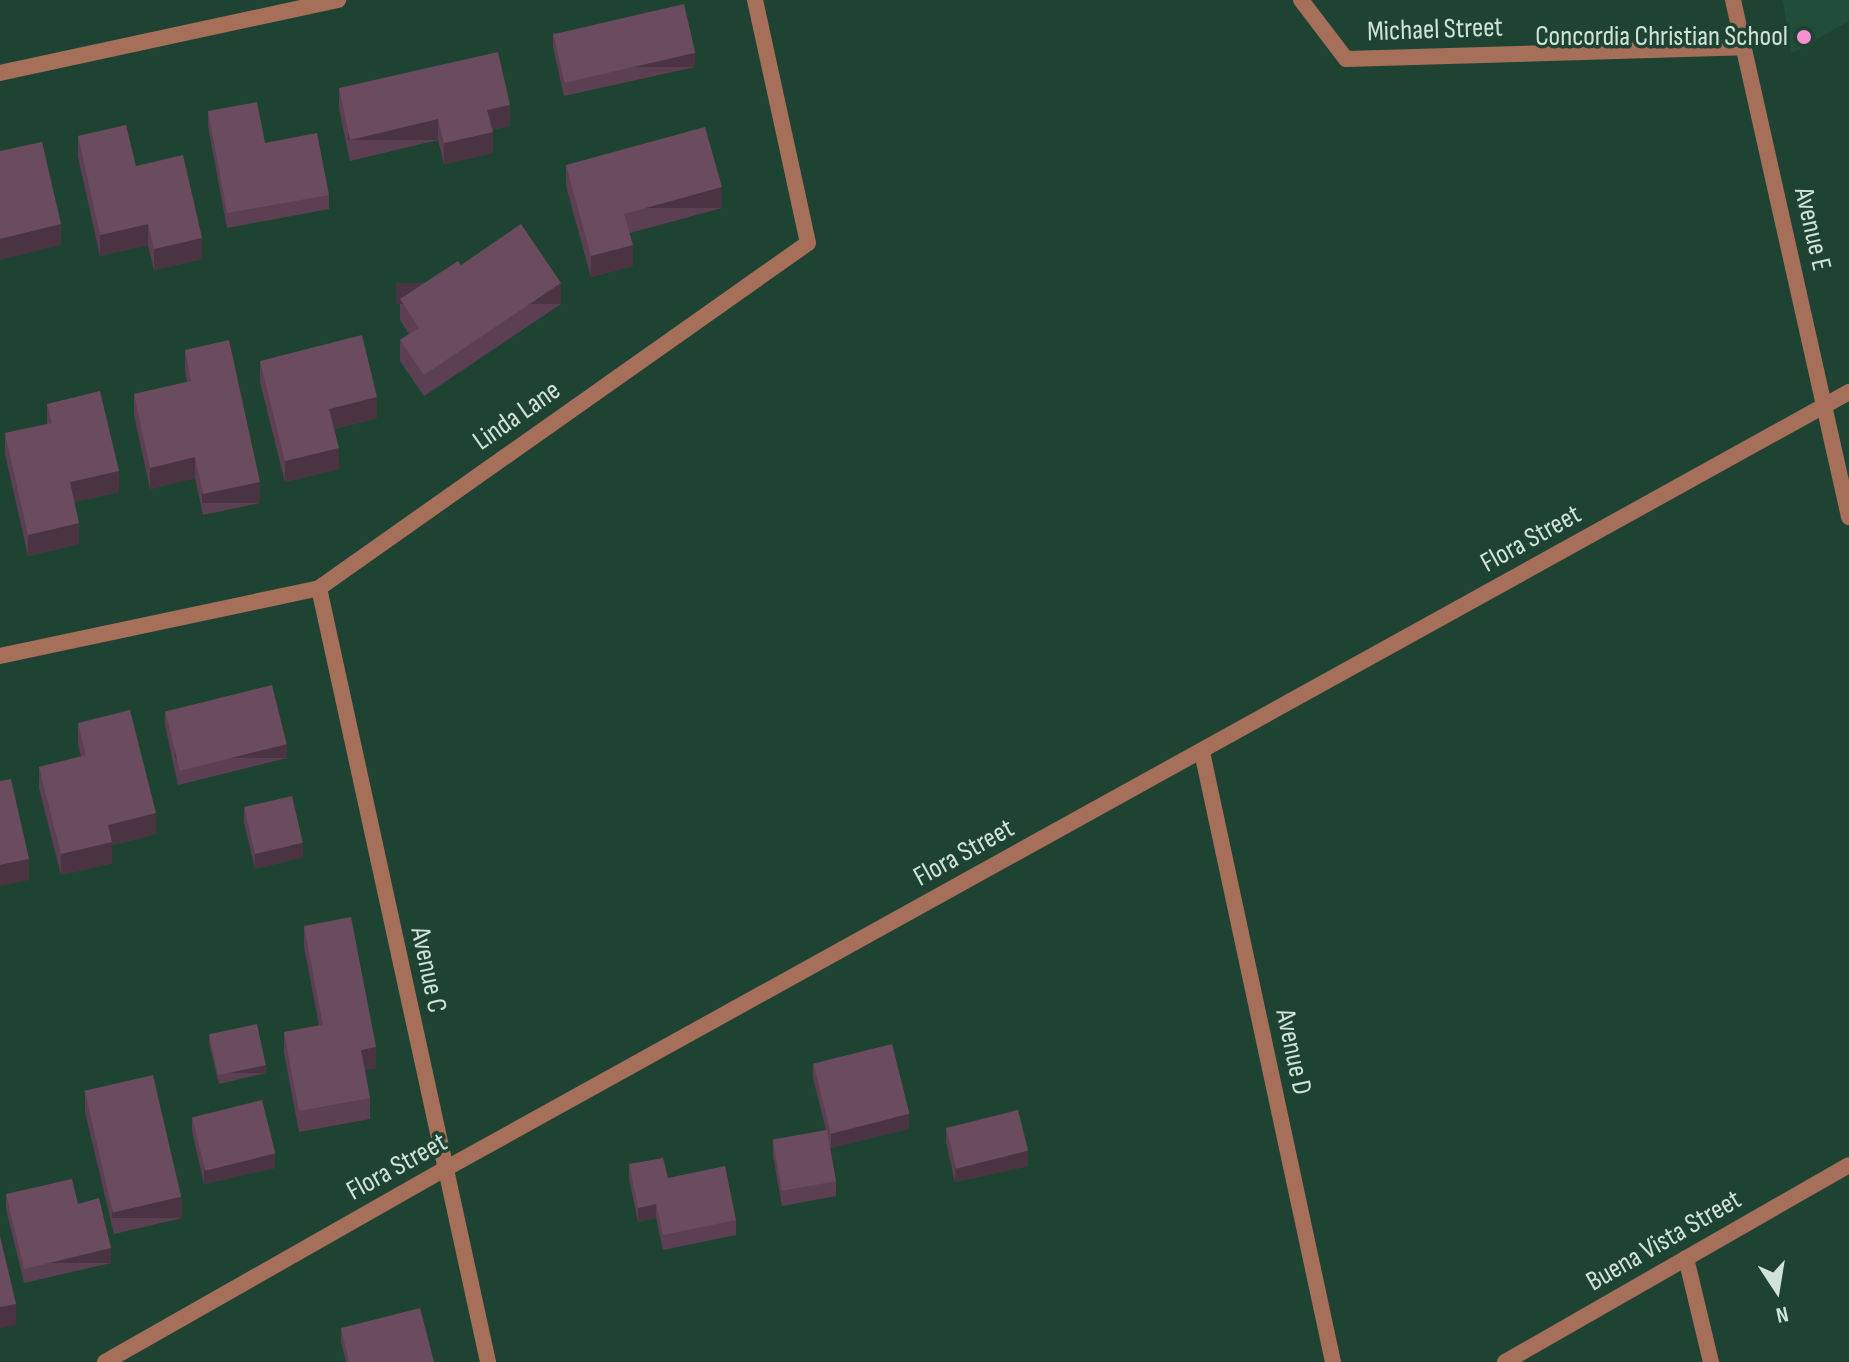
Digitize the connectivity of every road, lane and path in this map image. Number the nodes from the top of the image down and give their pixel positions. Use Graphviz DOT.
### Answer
graph roads {
  1 [pos="338,0"];
  2 [pos="755,0"];
  3 [pos="1301,0"];
  4 [pos="1733,0"];
  5 [pos="1744,47"];
  6 [pos="0,73"];
  7 [pos="1849,392"];
  8 [pos="1826,405"];
  9 [pos="1849,517"];
  10 [pos="319,588"];
  11 [pos="0,656"];
  12 [pos="1202,752"];
  13 [pos="1849,1165"];
  14 [pos="445,1169"];
  15 [pos="1686,1258"];
  16 [pos="105,1362"];
  17 [pos="488,1362"];
  18 [pos="1333,1362"];
  19 [pos="1505,1362"];
  20 [pos="1711,1362"];
  1 -- 6 [label="street"];
  2 -- 10 [label="street, Linda Lane"];
  3 -- 5 [label="street, Michael Street"];
  4 -- 5 [label="street, Avenue E"];
  5 -- 8 [label="street, Avenue E"];
  7 -- 8 [label="street, Flora Street"];
  8 -- 9 [label="street, Avenue E"];
  8 -- 12 [label="street, Flora Street"];
  10 -- 11 [label="street, Linda Lane"];
  10 -- 14 [label="street, Avenue C"];
  12 -- 14 [label="street, Flora Street"];
  12 -- 18 [label="street, Avenue D"];
  13 -- 15 [label="street, Buena Vista Street"];
  14 -- 16 [label="street, Flora Street"];
  14 -- 17 [label="street, Avenue C"];
  15 -- 19 [label="street, Buena Vista Street"];
  15 -- 20 [label="street"];
}
